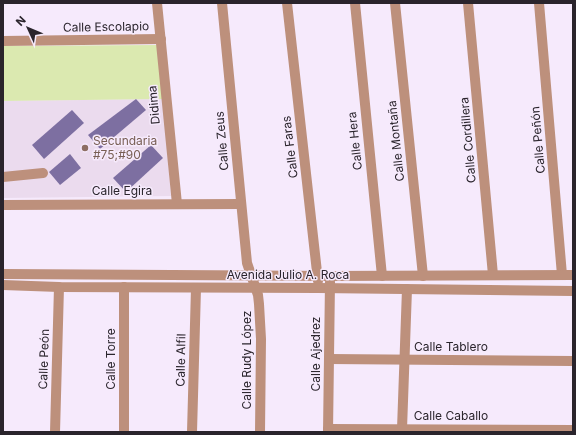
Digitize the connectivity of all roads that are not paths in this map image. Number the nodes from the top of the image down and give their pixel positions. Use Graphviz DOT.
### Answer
graph roads {
  1 [pos="157,3"];
  2 [pos="222,3"];
  3 [pos="286,3"];
  4 [pos="355,3"];
  5 [pos="395,3"];
  6 [pos="468,3"];
  7 [pos="539,3"];
  8 [pos="161,39"];
  9 [pos="3,41"];
  10 [pos="43,173"];
  11 [pos="3,177"];
  12 [pos="176,204"];
  13 [pos="241,204"];
  14 [pos="3,205"];
  15 [pos="3,274"];
  16 [pos="252,275"];
  17 [pos="562,275"];
  18 [pos="573,275"];
  19 [pos="318,276"];
  20 [pos="330,276"];
  21 [pos="382,276"];
  22 [pos="423,276"];
  23 [pos="493,276"];
  24 [pos="3,285"];
  25 [pos="59,287"];
  26 [pos="124,287"];
  27 [pos="196,288"];
  28 [pos="256,288"];
  29 [pos="318,288"];
  30 [pos="330,288"];
  31 [pos="407,290"];
  32 [pos="573,291"];
  33 [pos="329,359"];
  34 [pos="404,359"];
  35 [pos="573,360"];
  36 [pos="402,429"];
  37 [pos="573,430"];
  38 [pos="328,431"];
  39 [pos="55,432"];
  40 [pos="124,432"];
  41 [pos="192,432"];
  42 [pos="260,432"];
  1 -- 8 [label="street, Didima"];
  2 -- 13 [label="street, Calle Zeus"];
  3 -- 19 [label="street, Calle Faras"];
  4 -- 21 [label="street, Calle Hera"];
  5 -- 22 [label="street, Calle Montaña"];
  6 -- 23 [label="street, Calle Cordillera"];
  7 -- 17 [label="street, Calle Peñón"];
  8 -- 9 [label="street, Calle Escolapio"];
  8 -- 12 [label="street, Didima"];
  10 -- 11 [label="street"];
  12 -- 13 [label="street, Calle Egira"];
  12 -- 14 [label="street, Calle Egira"];
  13 -- 16 [label="street, Calle Zeus"];
  15 -- 16 [label="street, Avenida Julio A. Roca"];
  16 -- 19 [label="street, Avenida Julio A. Roca"];
  16 -- 28 [label="street, Calle Rudy López"];
  17 -- 18 [label="street, Avenida Julio A. Roca"];
  17 -- 23 [label="street, Avenida Julio A. Roca"];
  19 -- 20 [label="street, Avenida Julio A. Roca"];
  19 -- 29 [label="street, Calle Faras"];
  20 -- 21 [label="street, Avenida Julio A. Roca"];
  20 -- 30 [label="street, Calle Ajedrez"];
  21 -- 22 [label="street, Avenida Julio A. Roca"];
  22 -- 23 [label="street, Avenida Julio A. Roca"];
  24 -- 25 [label="street, Avenida Julio A. Roca"];
  25 -- 26 [label="street, Avenida Julio A. Roca"];
  25 -- 39 [label="street, Calle Peón"];
  26 -- 27 [label="street, Avenida Julio A. Roca"];
  26 -- 40 [label="street, Calle Torre"];
  27 -- 28 [label="street, Avenida Julio A. Roca"];
  27 -- 41 [label="street, Calle Alfil"];
  28 -- 29 [label="street, Avenida Julio A. Roca"];
  28 -- 42 [label="street, Calle Rudy López"];
  29 -- 30 [label="street, Avenida Julio A. Roca"];
  30 -- 31 [label="street, Avenida Julio A. Roca"];
  30 -- 33 [label="street, Calle Ajedrez"];
  31 -- 32 [label="street, Avenida Julio A. Roca"];
  31 -- 34 [label="street"];
  33 -- 34 [label="street, Calle Tablero"];
  33 -- 38 [label="street, Calle Ajedrez"];
  34 -- 35 [label="street, Calle Tablero"];
  34 -- 36 [label="street"];
  36 -- 37 [label="street, Calle Caballo"];
  36 -- 38 [label="street, Calle Caballo"];
}
